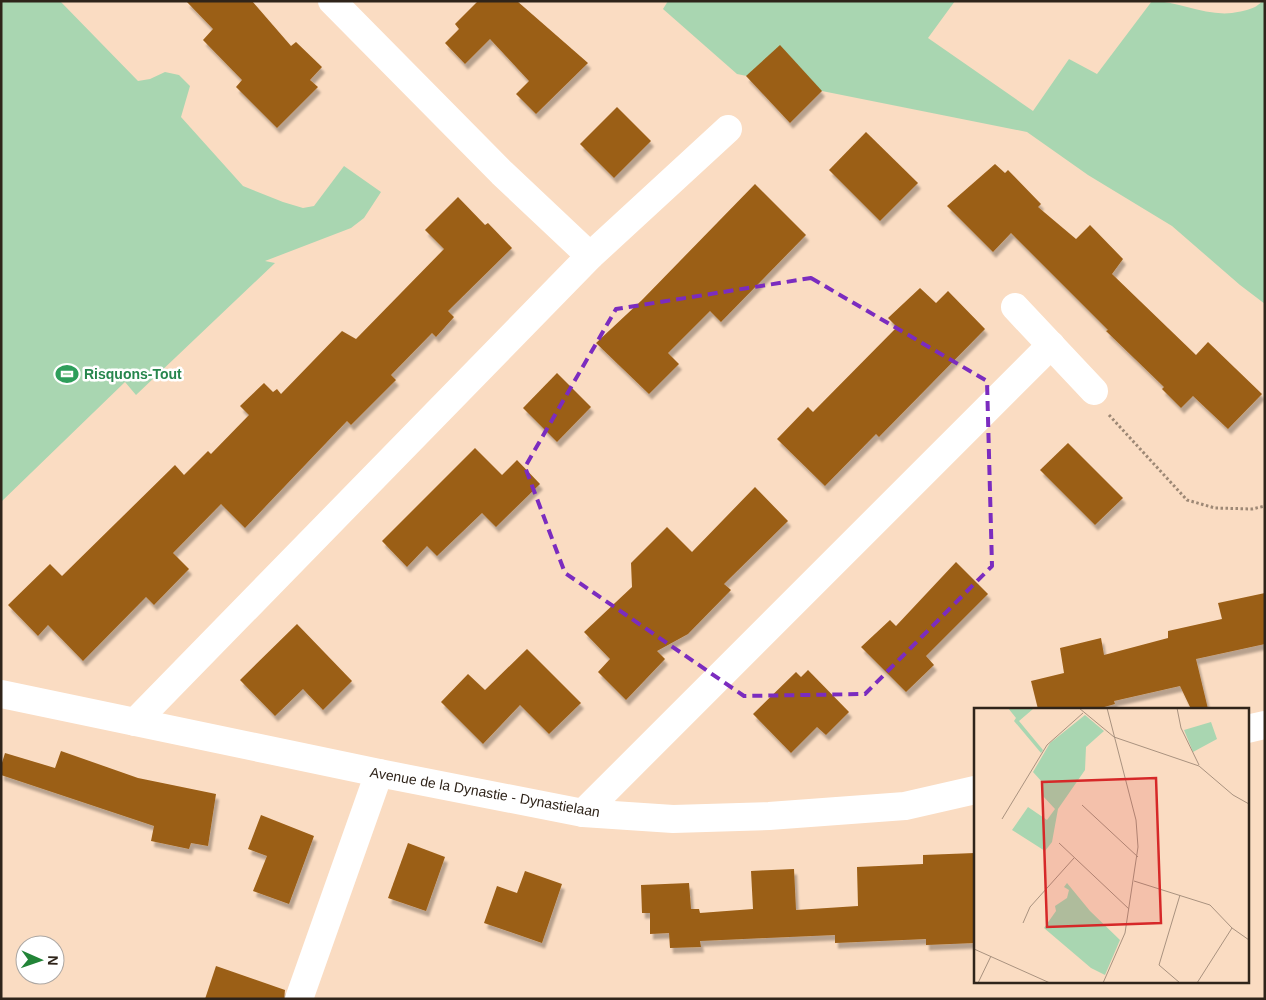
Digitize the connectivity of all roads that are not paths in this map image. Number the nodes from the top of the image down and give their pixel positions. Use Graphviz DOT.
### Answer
graph roads {
  1 [pos="332,1"];
  2 [pos="728,128"];
  3 [pos="590,256"];
  4 [pos="1015,307"];
  5 [pos="1051,344"];
  6 [pos="1094,392"];
  7 [pos="1,694"];
  8 [pos="135,722"];
  9 [pos="1265,725"];
  10 [pos="1248,729"];
  11 [pos="379,773"];
  12 [pos="974,790"];
  13 [pos="583,813"];
  14 [pos="300,999"];
  1 -- 3 [label="street"];
  2 -- 3 [label="street"];
  3 -- 8 [label="street"];
  4 -- 5 [label="street"];
  5 -- 6 [label="street"];
  5 -- 13 [label="street"];
  7 -- 8 [label="street, Avenue de la Dynastie - Dynastielaan"];
  8 -- 11 [label="street, Avenue de la Dynastie - Dynastielaan"];
  9 -- 10 [label="street"];
  11 -- 13 [label="street, Avenue de la Dynastie - Dynastielaan"];
  11 -- 14 [label="street"];
  12 -- 13 [label="street, Avenue de la Dynastie - Dynastielaan"];
}
